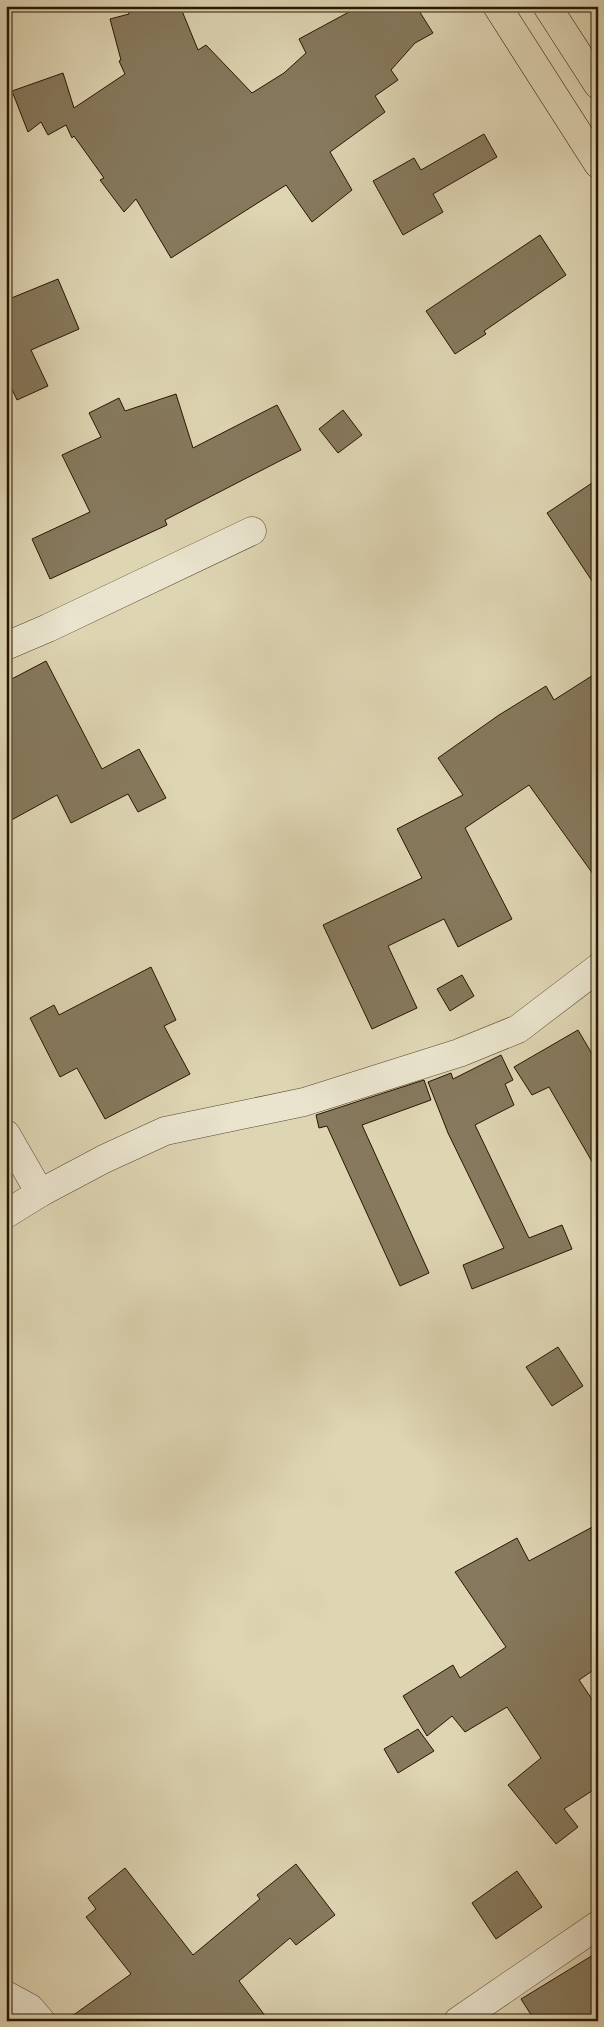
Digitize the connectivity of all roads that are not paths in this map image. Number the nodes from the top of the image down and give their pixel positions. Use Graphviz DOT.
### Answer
graph roads {
  1 [pos="497,6"];
  2 [pos="547,6"];
  3 [pos="598,84"];
  4 [pos="598,164"];
  5 [pos="252,531"];
  6 [pos="6,646"];
  7 [pos="598,968"];
  8 [pos="6,1134"];
  9 [pos="40,1193"];
  10 [pos="6,1214"];
  11 [pos="598,1925"];
  12 [pos="6,1995"];
  13 [pos="41,2021"];
  14 [pos="458,2021"];
  1 -- 4 [label="main road"];
  2 -- 3 [label="main road"];
  5 -- 6 [label="street"];
  7 -- 9 [label="street"];
  8 -- 9 [label="street"];
  9 -- 10 [label="street"];
  11 -- 14 [label="street"];
  12 -- 13 [label="street"];
}
